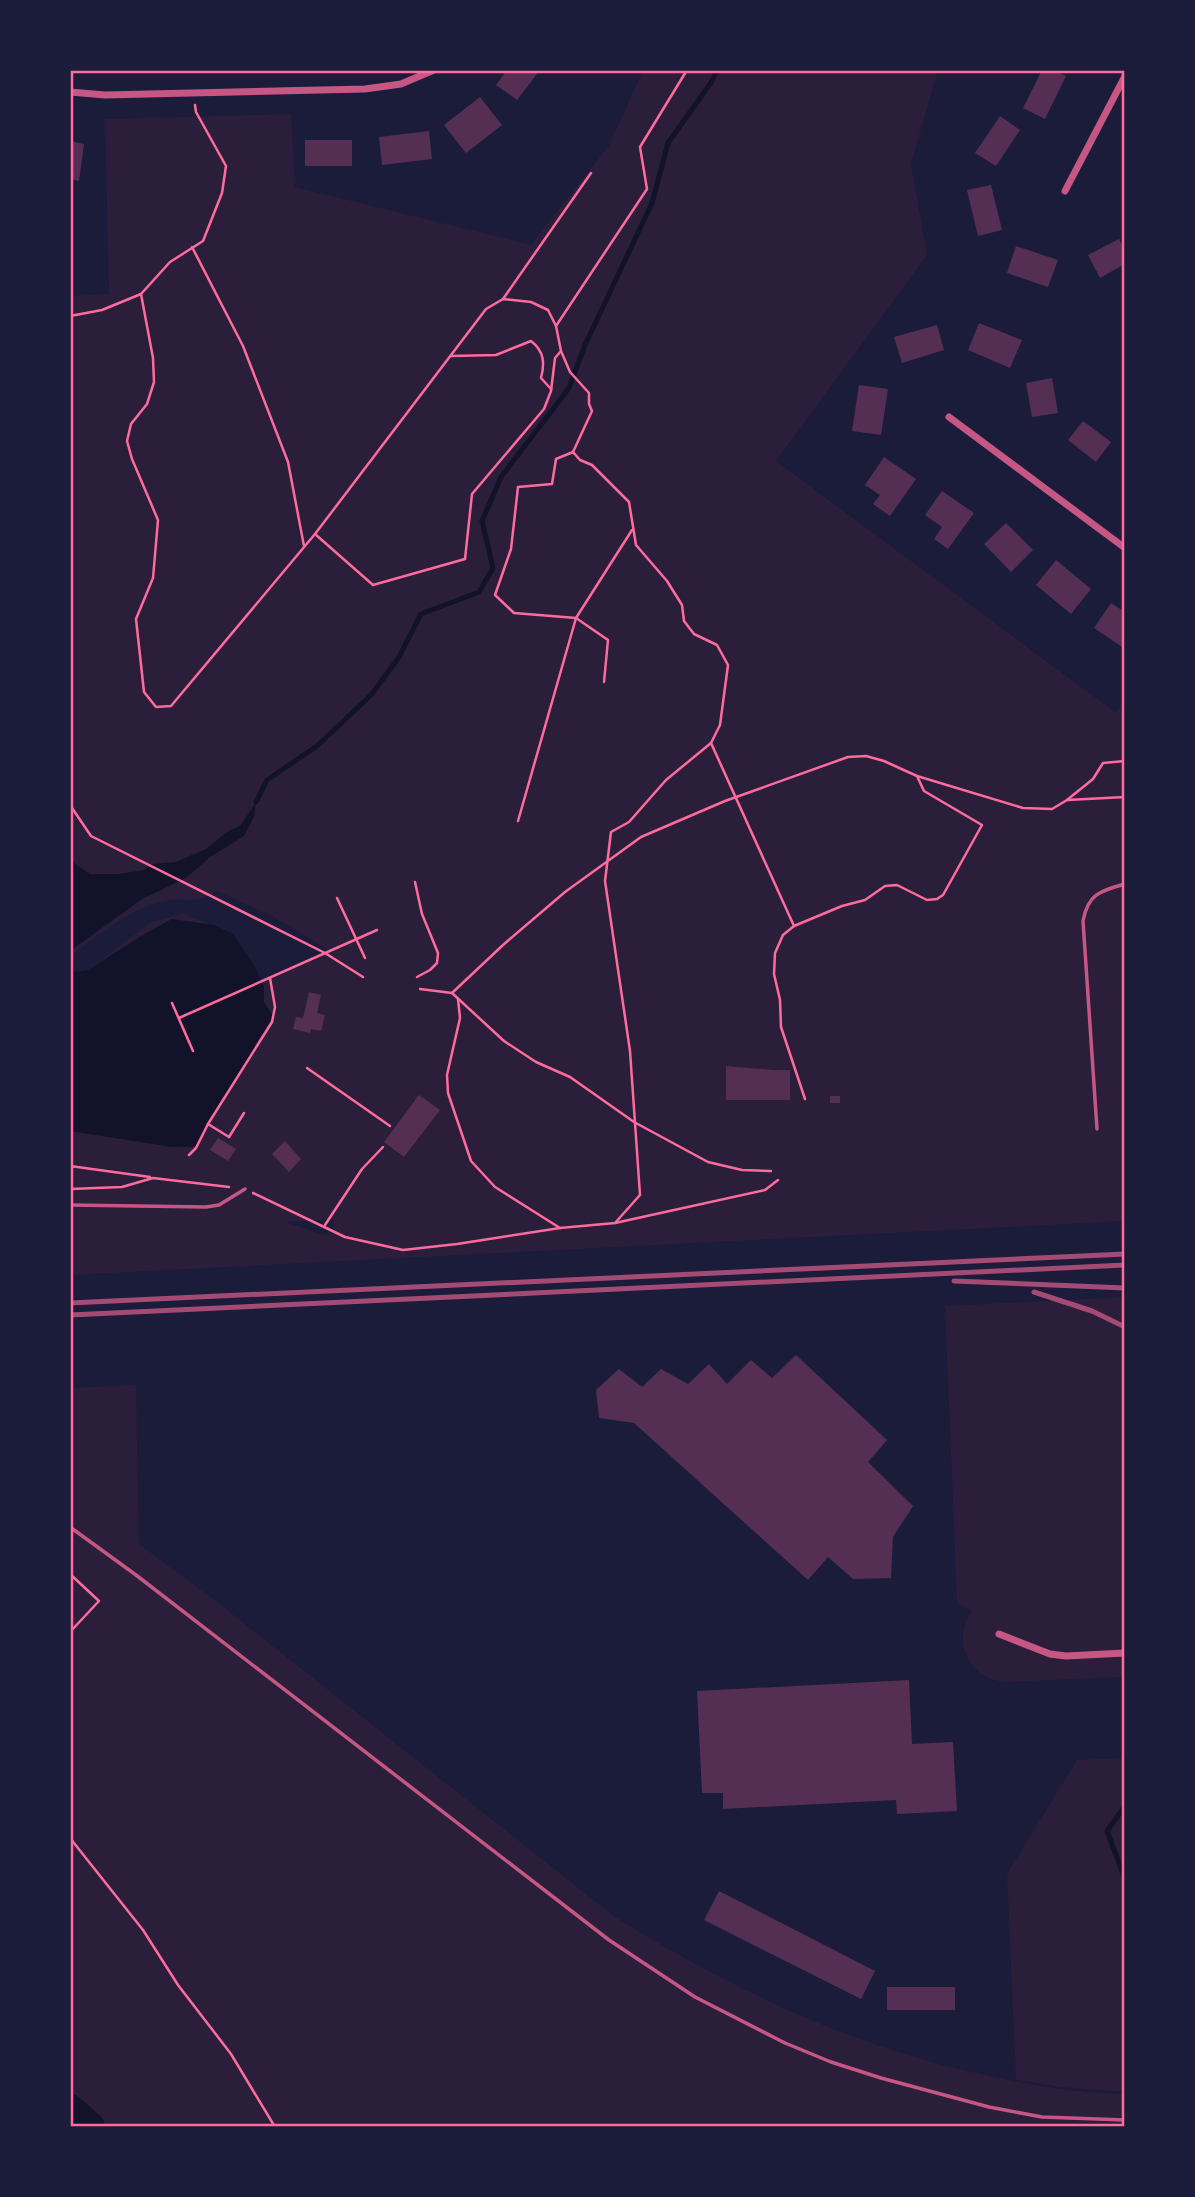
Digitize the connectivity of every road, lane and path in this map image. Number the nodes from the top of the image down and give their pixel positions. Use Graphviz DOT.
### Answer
graph roads {
  1 [pos="434,70"];
  2 [pos="687,70"];
  3 [pos="1125,76"];
  4 [pos="70,92"];
  5 [pos="193,92"];
  6 [pos="591,173"];
  7 [pos="1065,191"];
  8 [pos="192,247"];
  9 [pos="141,294"];
  10 [pos="503,299"];
  11 [pos="70,316"];
  12 [pos="556,326"];
  13 [pos="561,351"];
  14 [pos="451,356"];
  15 [pos="551,389"];
  16 [pos="949,417"];
  17 [pos="573,452"];
  18 [pos="632,530"];
  19 [pos="315,534"];
  20 [pos="304,546"];
  21 [pos="1125,548"];
  22 [pos="576,618"];
  23 [pos="604,682"];
  24 [pos="711,743"];
  25 [pos="1125,761"];
  26 [pos="917,776"];
  27 [pos="737,797"];
  28 [pos="1125,797"];
  29 [pos="1067,800"];
  30 [pos="70,805"];
  31 [pos="518,821"];
  32 [pos="605,862"];
  33 [pos="415,882"];
  34 [pos="1125,884"];
  35 [pos="337,898"];
  36 [pos="794,926"];
  37 [pos="377,930"];
  38 [pos="356,939"];
  39 [pos="325,953"];
  40 [pos="365,958"];
  41 [pos="363,977"];
  42 [pos="417,977"];
  43 [pos="270,978"];
  44 [pos="420,989"];
  45 [pos="452,993"];
  46 [pos="458,999"];
  47 [pos="172,1003"];
  48 [pos="179,1018"];
  49 [pos="194,1051"];
  50 [pos="307,1069"];
  51 [pos="805,1098"];
  52 [pos="244,1113"];
  53 [pos="635,1122"];
  54 [pos="208,1124"];
  55 [pos="390,1126"];
  56 [pos="1097,1129"];
  57 [pos="383,1147"];
  58 [pos="189,1155"];
  59 [pos="70,1166"];
  60 [pos="771,1171"];
  61 [pos="153,1178"];
  62 [pos="778,1180"];
  63 [pos="228,1186"];
  64 [pos="70,1189"];
  65 [pos="245,1189"];
  66 [pos="70,1205"];
  67 [pos="615,1223"];
  68 [pos="325,1226"];
  69 [pos="560,1228"];
  70 [pos="70,1527"];
  71 [pos="70,1574"];
  72 [pos="70,1632"];
  73 [pos="999,1634"];
  74 [pos="1125,1653"];
  75 [pos="70,1838"];
  76 [pos="1125,2120"];
  77 [pos="275,2127"];
  1 -- 5 [label="street"];
  2 -- 12 [label="path"];
  3 -- 7 [label="street"];
  4 -- 5 [label="street"];
  5 -- 8 [label="path"];
  6 -- 10 [label="path"];
  8 -- 9 [label="path"];
  8 -- 20 [label="path"];
  9 -- 11 [label="path"];
  9 -- 20 [label="path"];
  10 -- 12 [label="path"];
  10 -- 14 [label="path"];
  12 -- 13 [label="path"];
  13 -- 15 [label="path"];
  13 -- 17 [label="path"];
  14 -- 15 [label="path"];
  14 -- 19 [label="path"];
  15 -- 19 [label="path"];
  16 -- 21 [label="street"];
  17 -- 18 [label="path"];
  17 -- 22 [label="path"];
  18 -- 22 [label="path"];
  18 -- 24 [label="path"];
  19 -- 20 [label="path"];
  22 -- 23 [label="path"];
  22 -- 31 [label="path"];
  24 -- 27 [label="path"];
  24 -- 32 [label="path"];
  25 -- 29 [label="path"];
  26 -- 27 [label="path"];
  26 -- 29 [label="path"];
  26 -- 36 [label="path"];
  27 -- 32 [label="path"];
  27 -- 36 [label="path"];
  28 -- 29 [label="path"];
  30 -- 39 [label="path"];
  32 -- 45 [label="path"];
  32 -- 53 [label="path"];
  33 -- 42 [label="path"];
  34 -- 56 [label="lane"];
  35 -- 38 [label="path"];
  36 -- 51 [label="path"];
  37 -- 38 [label="path"];
  38 -- 39 [label="path"];
  38 -- 40 [label="path"];
  39 -- 41 [label="path"];
  39 -- 43 [label="path"];
  43 -- 48 [label="path"];
  43 -- 54 [label="path"];
  44 -- 45 [label="path"];
  45 -- 46 [label="path"];
  46 -- 53 [label="path"];
  46 -- 69 [label="path"];
  47 -- 48 [label="path"];
  48 -- 49 [label="path"];
  50 -- 55 [label="path"];
  52 -- 54 [label="path"];
  53 -- 60 [label="path"];
  53 -- 67 [label="path"];
  54 -- 58 [label="path"];
  57 -- 68 [label="path"];
  59 -- 61 [label="path"];
  61 -- 63 [label="path"];
  61 -- 64 [label="path"];
  62 -- 67 [label="path"];
  65 -- 66 [label="lane"];
  65 -- 68 [label="path"];
  67 -- 69 [label="path"];
  68 -- 69 [label="path"];
  70 -- 76 [label="lane"];
  71 -- 72 [label="path"];
  73 -- 74 [label="street"];
  75 -- 77 [label="path"];
}
